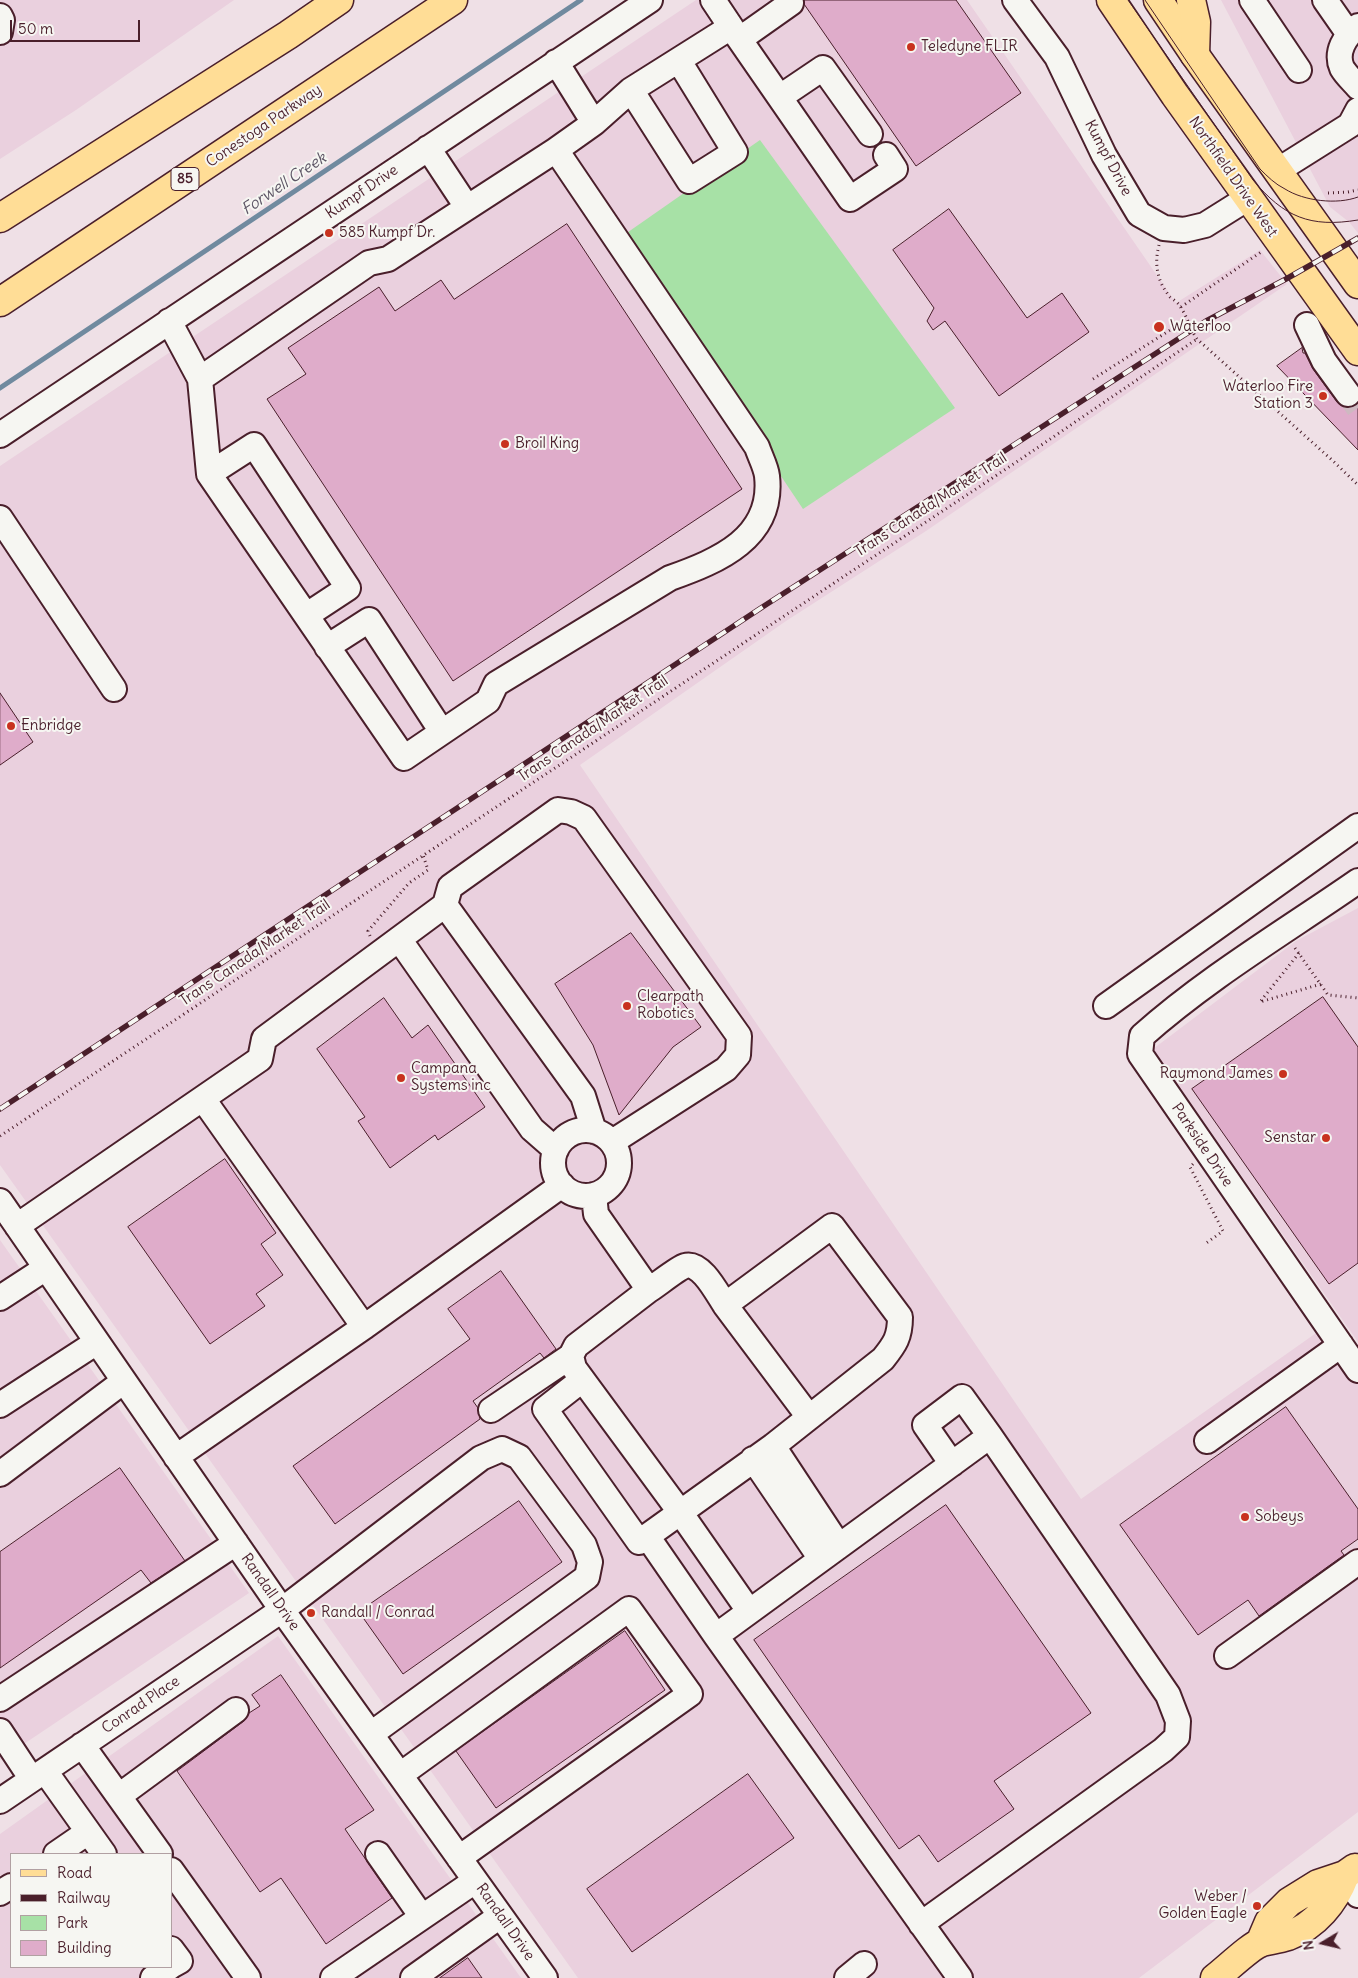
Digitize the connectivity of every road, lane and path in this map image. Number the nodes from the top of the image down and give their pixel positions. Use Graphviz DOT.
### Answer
graph roads {
  1 [pos="325,0"];
  2 [pos="339,0"];
  3 [pos="453,0"];
  4 [pos="650,0"];
  5 [pos="713,0"];
  6 [pos="1014,0"];
  7 [pos="1111,0"];
  8 [pos="1158,0"];
  9 [pos="1191,0"];
  10 [pos="1252,0"];
  11 [pos="1325,0"];
  12 [pos="791,3"];
  13 [pos="0,16"];
  14 [pos="1353,30"];
  15 [pos="0,32"];
  16 [pos="735,33"];
  17 [pos="288,35"];
  18 [pos="1195,55"];
  19 [pos="679,61"];
  20 [pos="556,62"];
  21 [pos="1299,70"];
  22 [pos="1358,87"];
  23 [pos="631,90"];
  24 [pos="780,96"];
  25 [pos="1358,110"];
  26 [pos="594,123"];
  27 [pos="870,134"];
  28 [pos="428,148"];
  29 [pos="556,150"];
  30 [pos="886,155"];
  31 [pos="1278,171"];
  32 [pos="1358,190"];
  33 [pos="1328,193"];
  34 [pos="1248,198"];
  35 [pos="467,208"];
  36 [pos="0,218"];
  37 [pos="1164,228"];
  38 [pos="1264,250"];
  39 [pos="1358,284"];
  40 [pos="1358,289"];
  41 [pos="0,302"];
  42 [pos="1181,307"];
  43 [pos="1318,318"];
  44 [pos="1186,320"];
  45 [pos="169,321"];
  46 [pos="1197,339"];
  47 [pos="1358,351"];
  48 [pos="200,378"];
  49 [pos="1093,379"];
  50 [pos="1348,394"];
  51 [pos="0,435"];
  52 [pos="210,474"];
  53 [pos="1358,485"];
  54 [pos="0,518"];
  55 [pos="307,615"];
  56 [pos="327,647"];
  57 [pos="114,689"];
  58 [pos="442,732"];
  59 [pos="1358,826"];
  60 [pos="423,855"];
  61 [pos="1358,881"];
  62 [pos="445,905"];
  63 [pos="399,939"];
  64 [pos="1291,943"];
  65 [pos="379,954"];
  66 [pos="1299,954"];
  67 [pos="1321,984"];
  68 [pos="1358,998"];
  69 [pos="1106,1006"];
  70 [pos="203,1099"];
  71 [pos="0,1136"];
  72 [pos="603,1137"];
  73 [pos="556,1150"];
  74 [pos="1197,1161"];
  75 [pos="562,1184"];
  76 [pos="594,1195"];
  77 [pos="0,1201"];
  78 [pos="16,1226"];
  79 [pos="1205,1244"];
  80 [pos="46,1268"];
  81 [pos="650,1290"];
  82 [pos="0,1298"];
  83 [pos="725,1305"];
  84 [pos="364,1327"];
  85 [pos="96,1342"];
  86 [pos="570,1356"];
  87 [pos="1352,1358"];
  88 [pos="582,1380"];
  89 [pos="124,1381"];
  90 [pos="0,1405"];
  91 [pos="491,1410"];
  92 [pos="809,1417"];
  93 [pos="990,1436"];
  94 [pos="1207,1441"];
  95 [pos="773,1446"];
  96 [pos="176,1457"];
  97 [pos="753,1459"];
  98 [pos="952,1464"];
  99 [pos="0,1474"];
  100 [pos="680,1512"];
  101 [pos="647,1536"];
  102 [pos="236,1543"];
  103 [pos="830,1552"];
  104 [pos="1358,1562"];
  105 [pos="282,1610"];
  106 [pos="749,1611"];
  107 [pos="716,1636"];
  108 [pos="1227,1656"];
  109 [pos="0,1700"];
  110 [pos="236,1710"];
  111 [pos="0,1731"];
  112 [pos="371,1734"];
  113 [pos="82,1745"];
  114 [pos="38,1774"];
  115 [pos="400,1775"];
  116 [pos="118,1796"];
  117 [pos="0,1801"];
  118 [pos="88,1832"];
  119 [pos="57,1853"];
  120 [pos="103,1853"];
  121 [pos="159,1853"];
  122 [pos="378,1854"];
  123 [pos="459,1858"];
  124 [pos="172,1871"];
  125 [pos="1354,1878"];
  126 [pos="476,1880"];
  127 [pos="500,1916"];
  128 [pos="422,1917"];
  129 [pos="922,1924"];
  130 [pos="172,1950"];
  131 [pos="172,1965"];
  132 [pos="168,1968"];
  133 [pos="154,1978"];
  134 [pos="248,1978"];
  135 [pos="332,1978"];
  136 [pos="413,1978"];
  137 [pos="545,1978"];
  138 [pos="960,1978"];
  139 [pos="1215,1978"];
  1 -- 17 [label="main road"];
  2 -- 17 [label="main road"];
  3 -- 41 [label="main road, Conestoga Parkway / 85"];
  4 -- 20 [label="street, Kumpf Drive"];
  5 -- 16 [label="street"];
  6 -- 37 [label="street, Kumpf Drive"];
  7 -- 34 [label="main road, Northfield Drive West"];
  8 -- 18 [label="main road"];
  9 -- 18 [label="main road"];
  10 -- 21 [label="street"];
  11 -- 14 [label="street"];
  12 -- 16 [label="street"];
  13 -- 15 [label="street"];
  14 -- 22 [label="street"];
  16 -- 19 [label="street"];
  16 -- 24 [label="street"];
  17 -- 36 [label="main road"];
  18 -- 31 [label="main road"];
  19 -- 23 [label="street"];
  19 -- 23 [label="street"];
  20 -- 26 [label="street"];
  20 -- 28 [label="street, Kumpf Drive"];
  23 -- 26 [label="street"];
  24 -- 27 [label="street"];
  24 -- 30 [label="street"];
  25 -- 31 [label="street"];
  26 -- 29 [label="street"];
  28 -- 35 [label="street"];
  28 -- 45 [label="street, Kumpf Drive"];
  29 -- 35 [label="street"];
  29 -- 58 [label="street"];
  31 -- 39 [label="main road"];
  32 -- 33 [label="path"];
  34 -- 37 [label="street, Kumpf Drive"];
  34 -- 43 [label="main road, Northfield Drive West"];
  35 -- 48 [label="street"];
  37 -- 42 [label="path"];
  38 -- 42 [label="path"];
  40 -- 43 [label="main road"];
  42 -- 44 [label="path"];
  43 -- 47 [label="main road, Northfield Drive West"];
  43 -- 50 [label="street"];
  44 -- 46 [label="path"];
  44 -- 49 [label="path"];
  45 -- 48 [label="street"];
  45 -- 51 [label="street, Kumpf Drive"];
  46 -- 53 [label="path"];
  46 -- 60 [label="path, Trans Canada/Market Trail"];
  48 -- 52 [label="street"];
  52 -- 55 [label="street"];
  52 -- 55 [label="street"];
  54 -- 57 [label="street"];
  55 -- 56 [label="street"];
  56 -- 58 [label="street"];
  56 -- 58 [label="street"];
  59 -- 69 [label="street"];
  60 -- 65 [label="path"];
  60 -- 71 [label="path, Trans Canada/Market Trail"];
  61 -- 87 [label="street, Parkside Drive"];
  62 -- 63 [label="street"];
  62 -- 72 [label="street"];
  62 -- 72 [label="street"];
  63 -- 65 [label="street"];
  63 -- 73 [label="street"];
  64 -- 66 [label="path"];
  65 -- 70 [label="street"];
  66 -- 67 [label="path"];
  66 -- 67 [label="path"];
  67 -- 68 [label="path"];
  70 -- 78 [label="street"];
  70 -- 84 [label="street"];
  72 -- 73 [label="street"];
  72 -- 76 [label="street"];
  73 -- 75 [label="street"];
  74 -- 79 [label="path"];
  75 -- 76 [label="street"];
  75 -- 84 [label="street"];
  76 -- 81 [label="street"];
  77 -- 78 [label="street, Randall Drive"];
  78 -- 80 [label="street, Randall Drive"];
  80 -- 82 [label="street"];
  80 -- 85 [label="street, Randall Drive"];
  81 -- 83 [label="street"];
  81 -- 86 [label="street"];
  83 -- 92 [label="street"];
  83 -- 92 [label="street"];
  84 -- 96 [label="street"];
  85 -- 89 [label="street, Randall Drive"];
  85 -- 90 [label="street"];
  86 -- 88 [label="street"];
  86 -- 91 [label="street"];
  87 -- 94 [label="street"];
  88 -- 100 [label="street"];
  88 -- 101 [label="street"];
  89 -- 96 [label="street, Randall Drive"];
  89 -- 99 [label="street"];
  92 -- 95 [label="street"];
  93 -- 98 [label="street"];
  93 -- 98 [label="street"];
  93 -- 129 [label="street"];
  95 -- 97 [label="street"];
  95 -- 103 [label="street"];
  96 -- 102 [label="street, Randall Drive"];
  97 -- 100 [label="street"];
  97 -- 103 [label="street"];
  98 -- 103 [label="street"];
  100 -- 101 [label="street"];
  100 -- 106 [label="street"];
  101 -- 107 [label="street"];
  102 -- 105 [label="street, Randall Drive"];
  102 -- 109 [label="street"];
  103 -- 106 [label="street"];
  104 -- 108 [label="street"];
  105 -- 112 [label="street, Randall Drive"];
  105 -- 112 [label="street, Conrad Place"];
  105 -- 113 [label="street, Conrad Place"];
  106 -- 107 [label="street"];
  107 -- 129 [label="street"];
  110 -- 116 [label="street"];
  111 -- 114 [label="street"];
  112 -- 115 [label="street, Randall Drive"];
  113 -- 114 [label="street, Conrad Place"];
  113 -- 116 [label="street"];
  114 -- 117 [label="street, Conrad Place"];
  114 -- 118 [label="street"];
  115 -- 123 [label="street, Randall Drive"];
  115 -- 123 [label="street"];
  116 -- 121 [label="street"];
  118 -- 119 [label="street"];
  118 -- 120 [label="street"];
  122 -- 128 [label="street"];
  123 -- 126 [label="street, Randall Drive"];
  124 -- 134 [label="street"];
  125 -- 139 [label="main road"];
  126 -- 127 [label="street, Randall Drive"];
  126 -- 128 [label="street"];
  127 -- 136 [label="street"];
  127 -- 137 [label="street, Randall Drive"];
  128 -- 135 [label="street"];
  129 -- 138 [label="street"];
  130 -- 131 [label="street"];
  132 -- 133 [label="street"];
}
